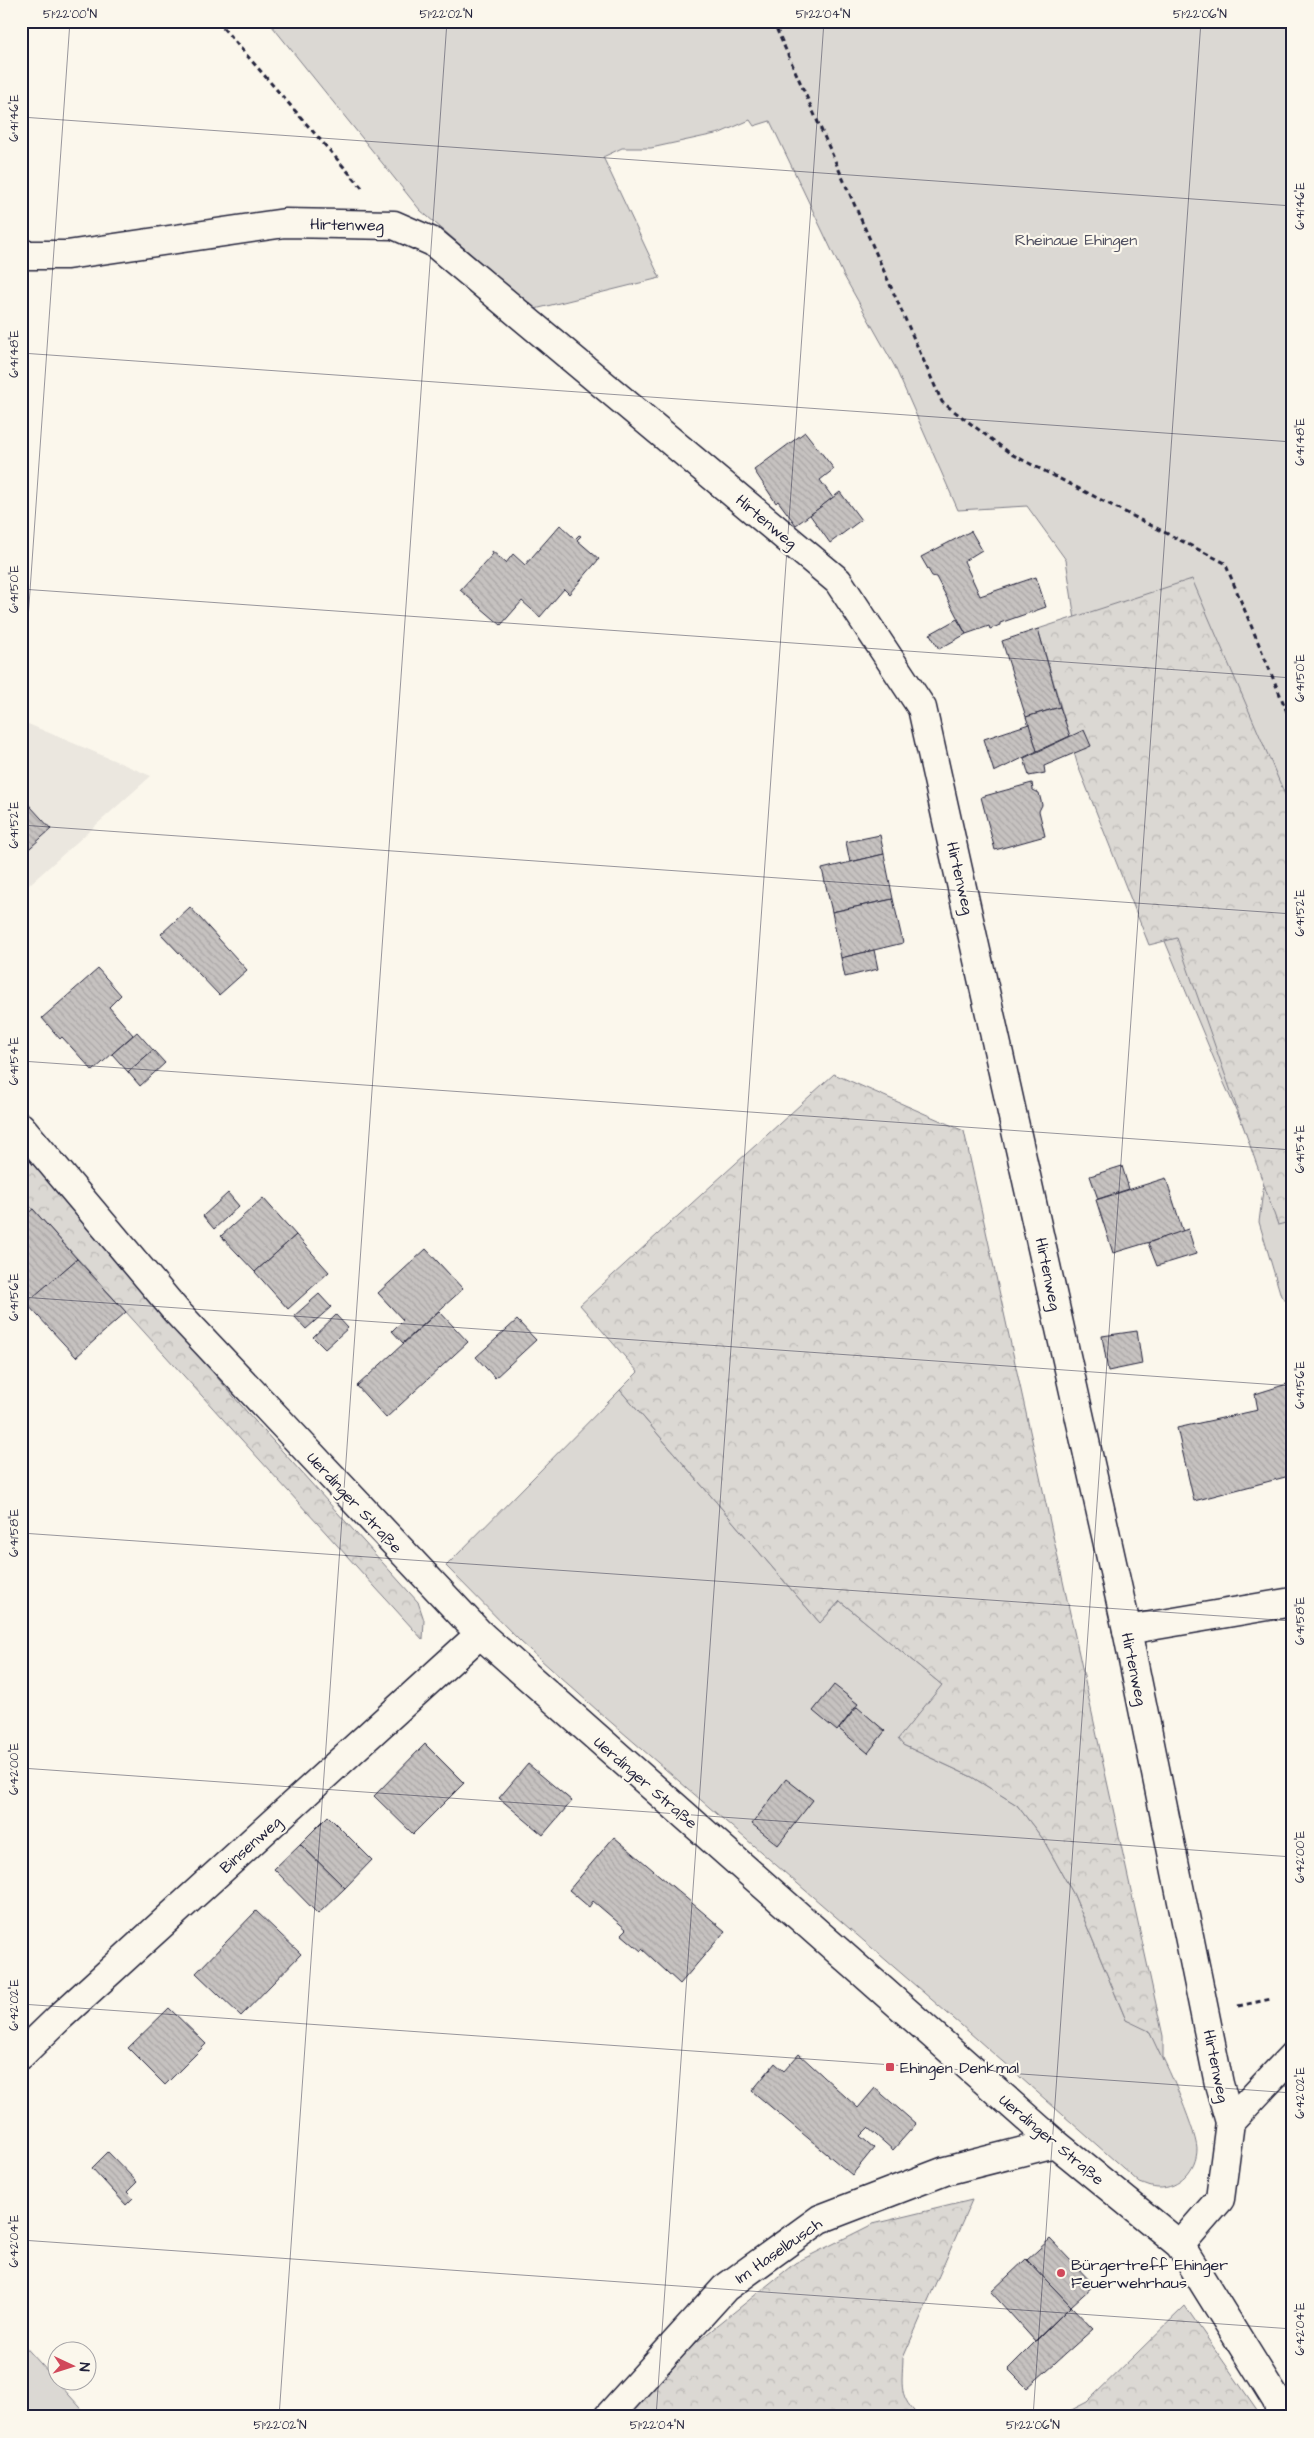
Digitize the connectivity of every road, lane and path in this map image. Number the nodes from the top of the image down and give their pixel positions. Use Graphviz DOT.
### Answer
graph roads {
  1 [pos="217,21"];
  2 [pos="773,21"];
  3 [pos="394,225"];
  4 [pos="21,255"];
  5 [pos="1293,726"];
  6 [pos="21,1127"];
  7 [pos="1292,1602"];
  8 [pos="1127,1630"];
  9 [pos="480,1634"];
  10 [pos="21,2055"];
  11 [pos="1293,2055"];
  12 [pos="1230,2122"];
  13 [pos="1055,2144"];
  14 [pos="1180,2245"];
  15 [pos="608,2417"];
  16 [pos="1282,2417"];
  1 -- 3 [label="path"];
  2 -- 5 [label="path"];
  3 -- 4 [label="street, Hirtenweg"];
  3 -- 8 [label="street, Hirtenweg"];
  6 -- 9 [label="street, Uerdinger Straße"];
  7 -- 8 [label="street"];
  8 -- 12 [label="street, Hirtenweg"];
  9 -- 10 [label="street, Binsenweg"];
  9 -- 13 [label="street, Uerdinger Straße"];
  11 -- 12 [label="street, Hirtenweg"];
  12 -- 14 [label="street, Hirtenweg"];
  13 -- 14 [label="street, Uerdinger Straße"];
  13 -- 15 [label="street, Im Haselbusch"];
  14 -- 16 [label="street, Uerdinger Straße"];
}
